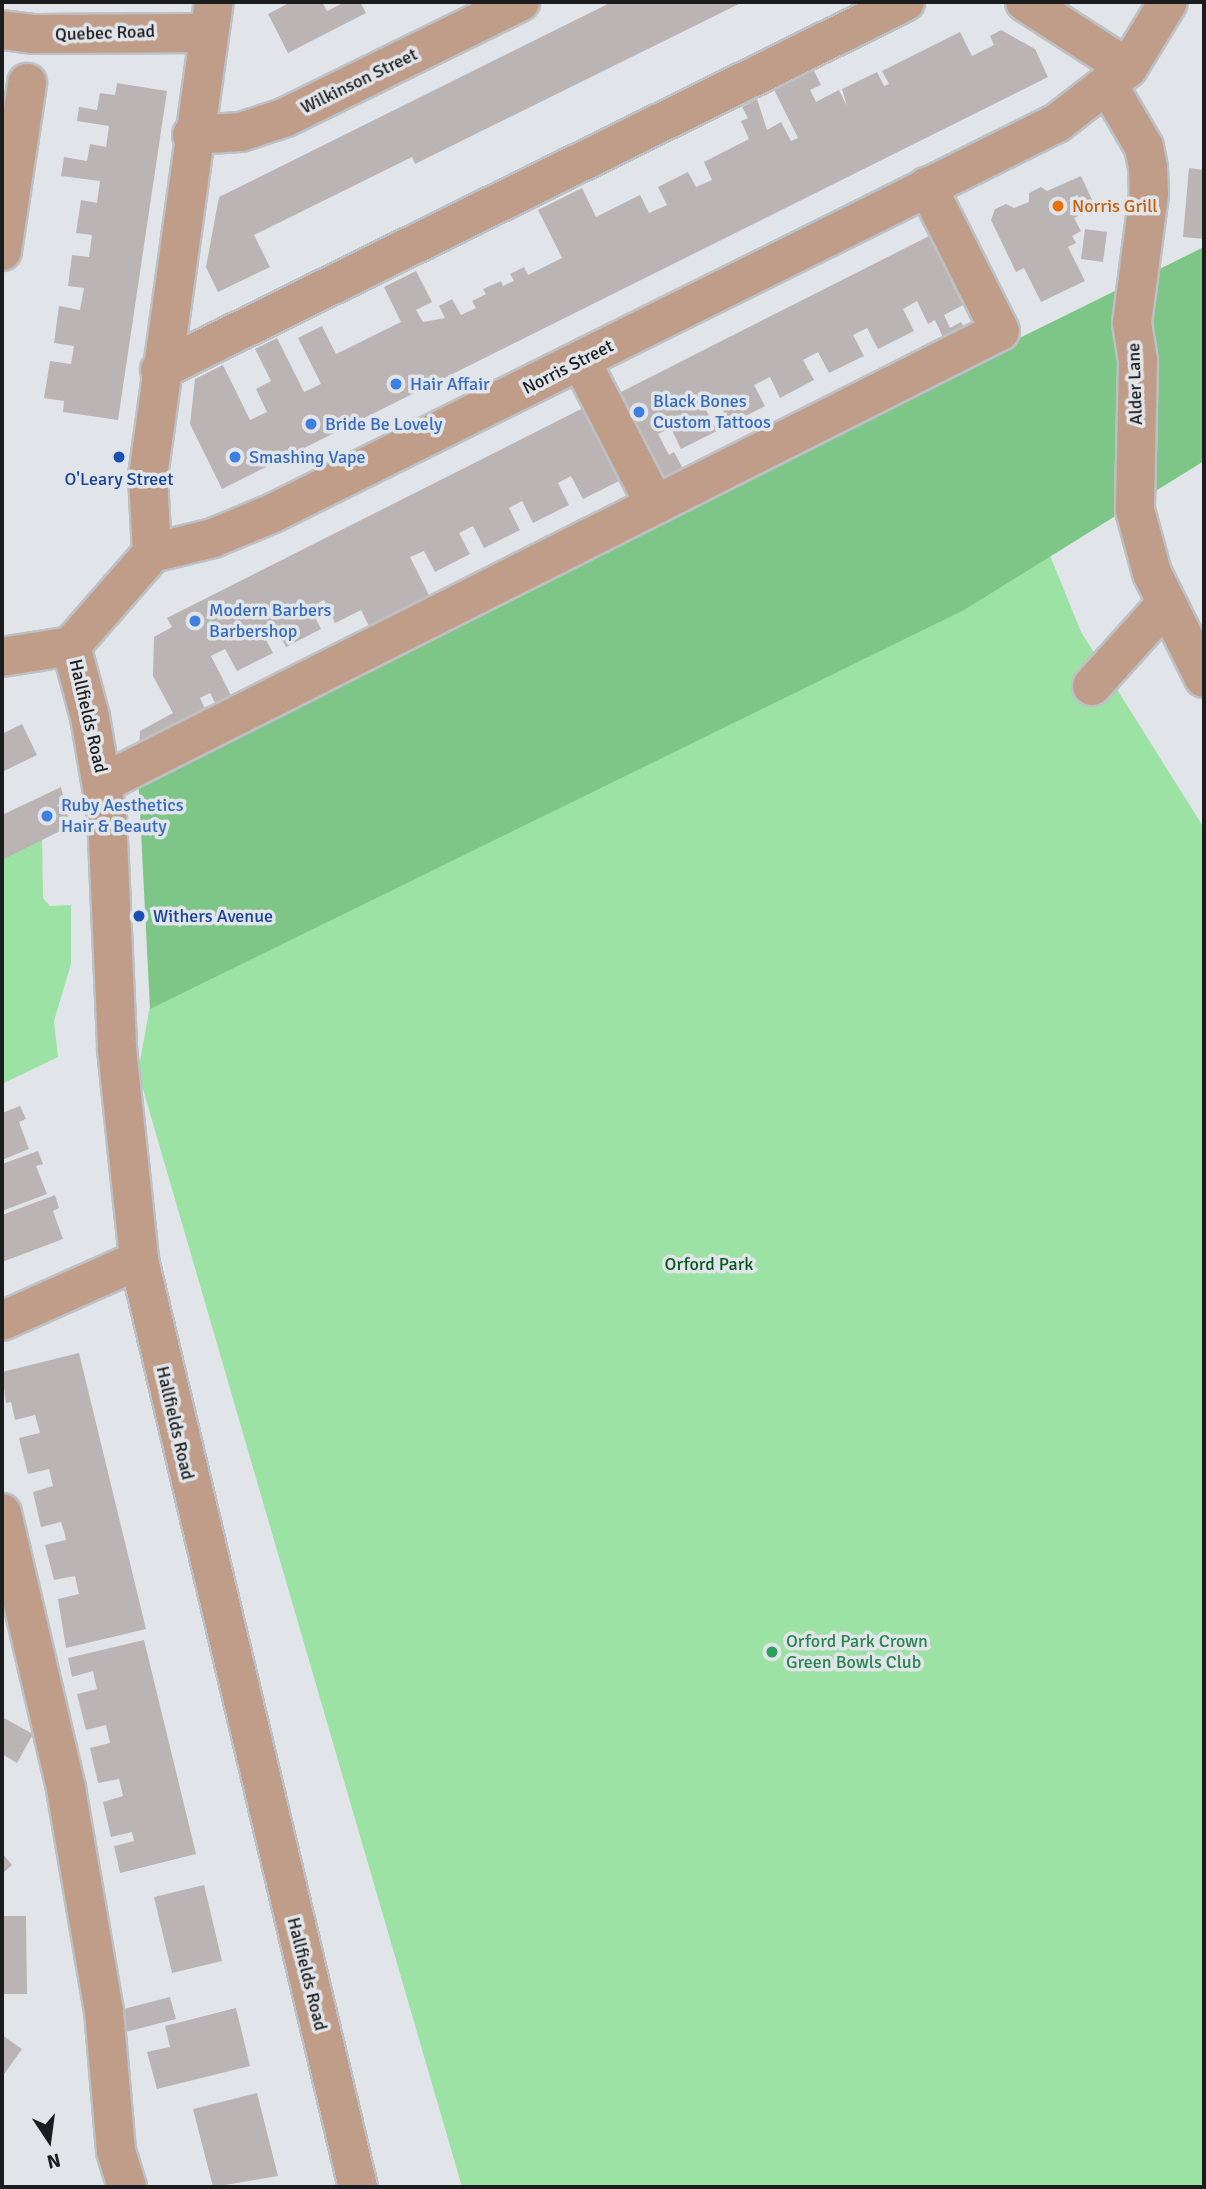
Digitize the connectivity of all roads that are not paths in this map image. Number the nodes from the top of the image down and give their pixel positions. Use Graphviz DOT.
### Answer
graph roads {
  1 [pos="520,2"];
  2 [pos="905,2"];
  3 [pos="1025,2"];
  4 [pos="1168,2"];
  5 [pos="211,17"];
  6 [pos="2,30"];
  7 [pos="1119,78"];
  8 [pos="27,83"];
  9 [pos="192,135"];
  10 [pos="927,186"];
  11 [pos="2,251"];
  12 [pos="581,360"];
  13 [pos="160,370"];
  14 [pos="655,505"];
  15 [pos="152,553"];
  16 [pos="1165,605"];
  17 [pos="71,646"];
  18 [pos="2,657"];
  19 [pos="1204,678"];
  20 [pos="1092,686"];
  21 [pos="103,783"];
  22 [pos="139,1260"];
  23 [pos="2,1321"];
  24 [pos="2,1513"];
  25 [pos="127,2187"];
  26 [pos="358,2187"];
  1 -- 9 [label="street, Wilkinson Street"];
  2 -- 13 [label="street"];
  3 -- 7 [label="street"];
  4 -- 7 [label="street"];
  5 -- 6 [label="street, Quebec Road"];
  5 -- 9 [label="street"];
  7 -- 10 [label="street, Norris Street"];
  7 -- 16 [label="street, Alder Lane"];
  8 -- 11 [label="street"];
  9 -- 13 [label="street"];
  10 -- 12 [label="street, Norris Street"];
  10 -- 14 [label="street"];
  12 -- 14 [label="street"];
  12 -- 15 [label="street, Norris Street"];
  13 -- 15 [label="street"];
  14 -- 21 [label="street"];
  15 -- 17 [label="street"];
  16 -- 19 [label="street, Alder Lane"];
  16 -- 20 [label="street"];
  17 -- 18 [label="street"];
  17 -- 21 [label="street, Hallfields Road"];
  21 -- 22 [label="street, Hallfields Road"];
  22 -- 23 [label="street"];
  22 -- 26 [label="street, Hallfields Road"];
  24 -- 25 [label="street"];
}
